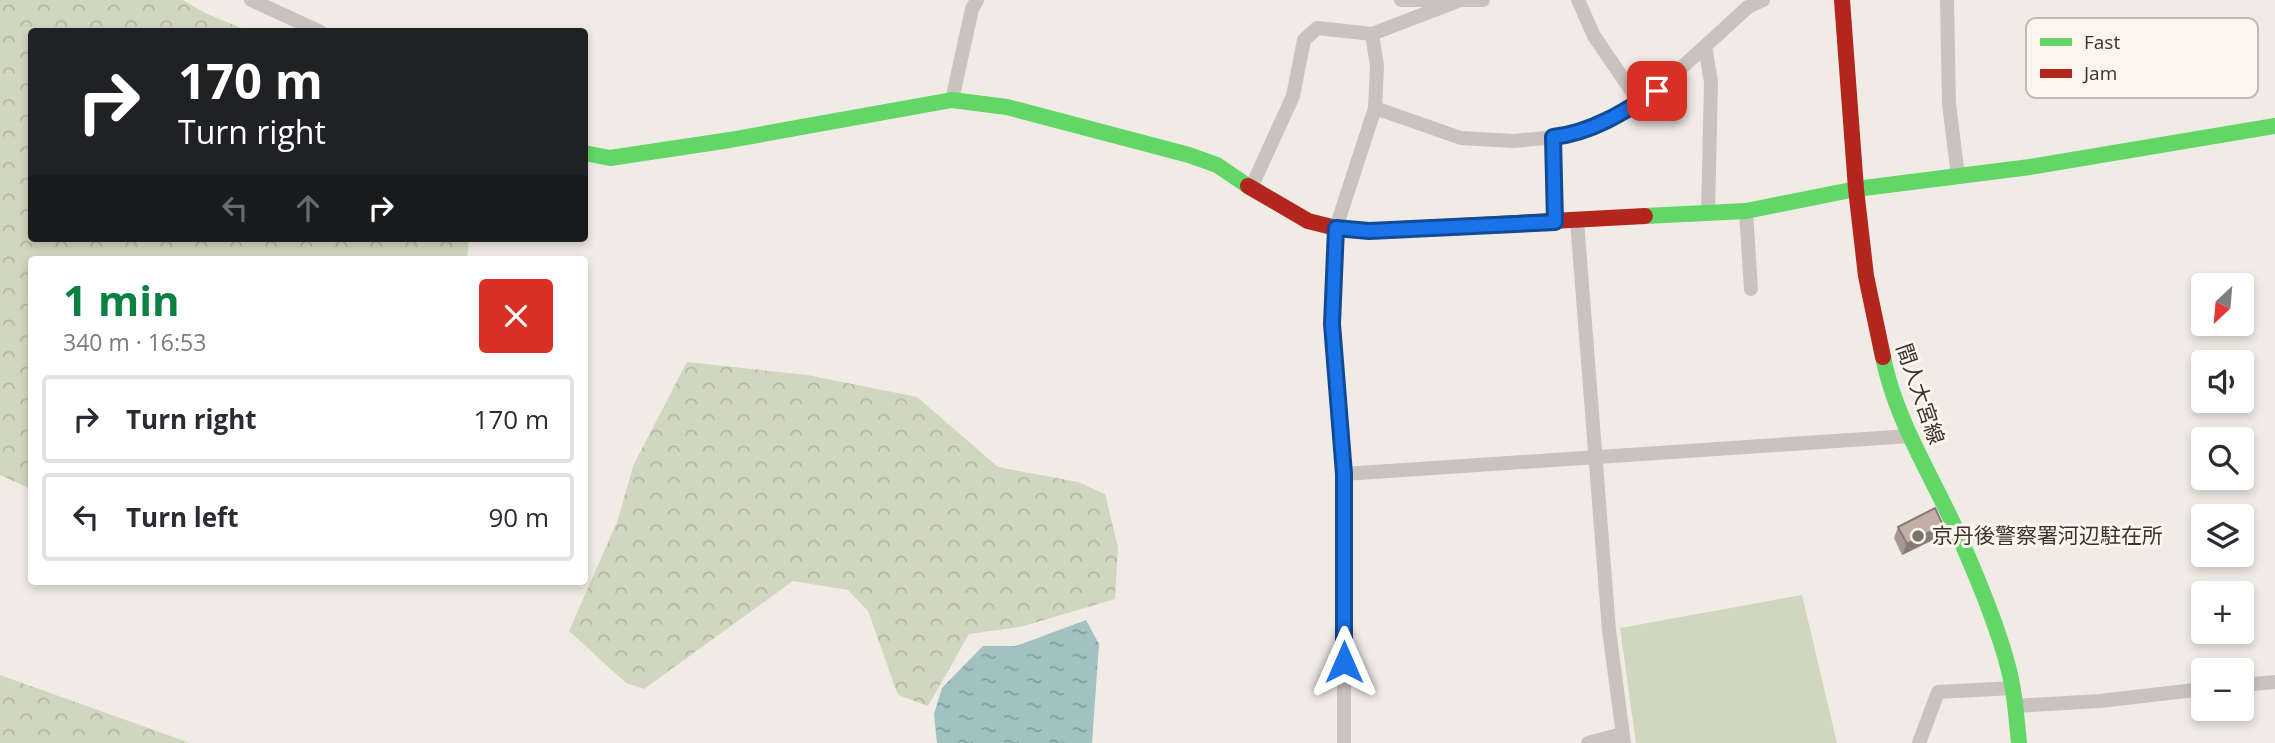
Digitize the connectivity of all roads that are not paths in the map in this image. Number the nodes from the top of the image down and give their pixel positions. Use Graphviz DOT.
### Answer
graph roads {
  1 [pos="251,0"];
  2 [pos="977,0"];
  3 [pos="1401,0"];
  4 [pos="1483,0"];
  5 [pos="1578,0"];
  6 [pos="1763,0"];
  7 [pos="1842,0"];
  8 [pos="1947,0"];
  9 [pos="1458,1"];
  10 [pos="1744,3"];
  11 [pos="312,28"];
  12 [pos="1372,34"];
  13 [pos="1705,46"];
  14 [pos="952,100"];
  15 [pos="1639,103"];
  16 [pos="1375,108"];
  17 [pos="2275,126"];
  18 [pos="1553,137"];
  19 [pos="588,154"];
  20 [pos="1958,176"];
  21 [pos="1251,188"];
  22 [pos="1856,189"];
  23 [pos="1746,211"];
  24 [pos="1708,214"];
  25 [pos="1577,221"];
  26 [pos="1555,222"];
  27 [pos="1336,228"];
  28 [pos="1751,289"];
  29 [pos="1910,436"];
  30 [pos="1595,456"];
  31 [pos="1344,474"];
  32 [pos="2275,682"];
  33 [pos="2254,684"];
  34 [pos="2013,688"];
  35 [pos="2191,690"];
  36 [pos="2015,706"];
  37 [pos="1623,738"];
  38 [pos="1344,743"];
  39 [pos="1588,743"];
  40 [pos="1919,743"];
  41 [pos="2019,743"];
  1 -- 11 [label="street"];
  2 -- 14 [label="street"];
  3 -- 9 [label="street"];
  4 -- 9 [label="street"];
  5 -- 15 [label="street"];
  6 -- 10 [label="street"];
  7 -- 22 [label="street, 間人大宮線"];
  8 -- 20 [label="street"];
  9 -- 12 [label="street"];
  10 -- 13 [label="street"];
  12 -- 16 [label="street"];
  12 -- 21 [label="street"];
  13 -- 15 [label="street"];
  13 -- 24 [label="street"];
  14 -- 19 [label="street"];
  14 -- 21 [label="street"];
  15 -- 18 [label="street"];
  16 -- 18 [label="street"];
  16 -- 27 [label="street"];
  17 -- 20 [label="street"];
  18 -- 26 [label="street"];
  20 -- 22 [label="street"];
  21 -- 27 [label="street"];
  22 -- 23 [label="street"];
  22 -- 29 [label="street, 間人大宮線"];
  23 -- 24 [label="street"];
  23 -- 28 [label="street"];
  24 -- 25 [label="street"];
  25 -- 26 [label="street"];
  25 -- 30 [label="street"];
  26 -- 27 [label="street"];
  27 -- 31 [label="street"];
  29 -- 30 [label="street"];
  29 -- 34 [label="street, 間人大宮線"];
  30 -- 31 [label="street"];
  30 -- 37 [label="street"];
  31 -- 38 [label="street"];
  32 -- 33 [label="street"];
  34 -- 36 [label="street, 間人大宮線"];
  34 -- 40 [label="street"];
  35 -- 36 [label="street"];
  36 -- 41 [label="street, 間人大宮線"];
  37 -- 39 [label="street"];
}
